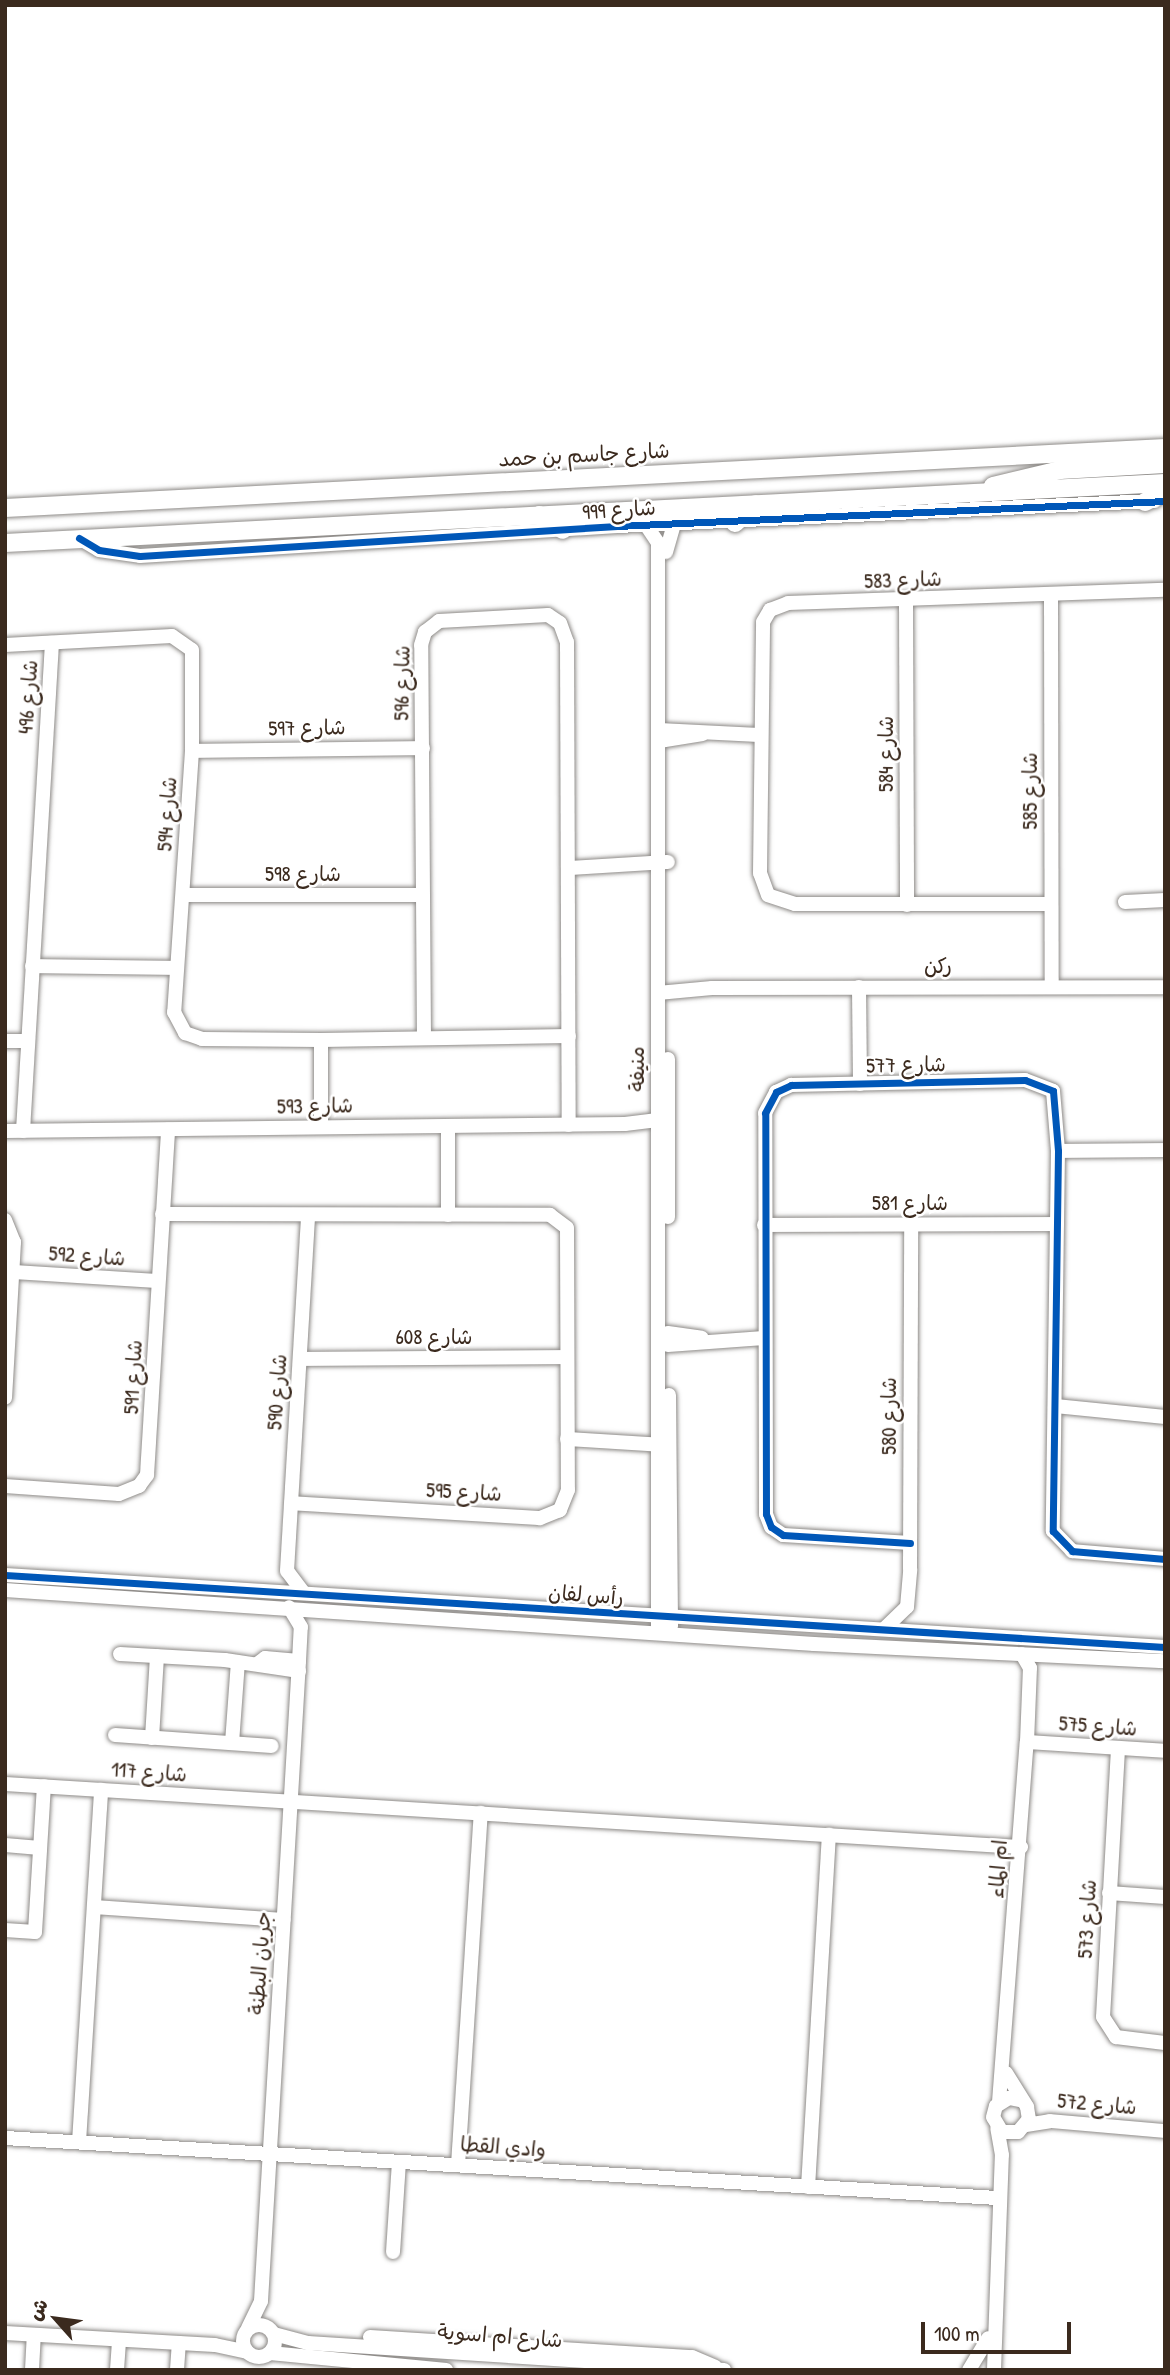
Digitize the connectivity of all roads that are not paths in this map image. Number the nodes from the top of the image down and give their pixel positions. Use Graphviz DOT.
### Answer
graph roads {
  1 [pos="1165,448"];
  2 [pos="1165,464"];
  3 [pos="1165,483"];
  4 [pos="980,492"];
  5 [pos="1165,492"];
  6 [pos="1165,501"];
  7 [pos="1145,502"];
  8 [pos="756,504"];
  9 [pos="5,509"];
  10 [pos="539,515"];
  11 [pos="735,523"];
  12 [pos="674,524"];
  13 [pos="646,525"];
  14 [pos="563,530"];
  15 [pos="79,538"];
  16 [pos="5,542"];
  17 [pos="1165,590"];
  18 [pos="1051,595"];
  19 [pos="906,602"];
  20 [pos="52,643"];
  21 [pos="5,645"];
  22 [pos="759,734"];
  23 [pos="663,735"];
  24 [pos="423,748"];
  25 [pos="192,751"];
  26 [pos="663,867"];
  27 [pos="569,868"];
  28 [pos="183,895"];
  29 [pos="424,895"];
  30 [pos="1165,901"];
  31 [pos="1125,902"];
  32 [pos="1051,904"];
  33 [pos="907,905"];
  34 [pos="32,966"];
  35 [pos="175,968"];
  36 [pos="1052,987"];
  37 [pos="1165,987"];
  38 [pos="663,988"];
  39 [pos="859,988"];
  40 [pos="569,1035"];
  41 [pos="424,1038"];
  42 [pos="321,1040"];
  43 [pos="5,1041"];
  44 [pos="27,1041"];
  45 [pos="860,1084"];
  46 [pos="449,1125"];
  47 [pos="569,1125"];
  48 [pos="663,1125"];
  49 [pos="321,1126"];
  50 [pos="168,1130"];
  51 [pos="5,1131"];
  52 [pos="23,1131"];
  53 [pos="1165,1150"];
  54 [pos="1058,1151"];
  55 [pos="162,1214"];
  56 [pos="448,1215"];
  57 [pos="308,1216"];
  58 [pos="5,1220"];
  59 [pos="911,1224"];
  60 [pos="1057,1224"];
  61 [pos="764,1225"];
  62 [pos="13,1272"];
  63 [pos="158,1281"];
  64 [pos="764,1338"];
  65 [pos="668,1339"];
  66 [pos="568,1357"];
  67 [pos="300,1359"];
  68 [pos="6,1375"];
  69 [pos="5,1398"];
  70 [pos="1055,1406"];
  71 [pos="1165,1417"];
  72 [pos="566,1439"];
  73 [pos="664,1440"];
  74 [pos="5,1486"];
  75 [pos="291,1503"];
  76 [pos="910,1543"];
  77 [pos="1165,1559"];
  78 [pos="287,1571"];
  79 [pos="5,1575"];
  80 [pos="5,1590"];
  81 [pos="265,1590"];
  82 [pos="303,1592"];
  83 [pos="348,1595"];
  84 [pos="289,1607"];
  85 [pos="907,1607"];
  86 [pos="315,1609"];
  87 [pos="347,1610"];
  88 [pos="665,1618"];
  89 [pos="301,1628"];
  90 [pos="884,1629"];
  91 [pos="929,1632"];
  92 [pos="664,1635"];
  93 [pos="1165,1647"];
  94 [pos="120,1654"];
  95 [pos="1023,1654"];
  96 [pos="1045,1655"];
  97 [pos="157,1656"];
  98 [pos="1165,1661"];
  99 [pos="238,1662"];
  100 [pos="299,1666"];
  101 [pos="1030,1668"];
  102 [pos="115,1735"];
  103 [pos="152,1738"];
  104 [pos="1027,1742"];
  105 [pos="232,1743"];
  106 [pos="272,1746"];
  107 [pos="1118,1749"];
  108 [pos="1165,1751"];
  109 [pos="5,1784"];
  110 [pos="44,1786"];
  111 [pos="101,1790"];
  112 [pos="290,1801"];
  113 [pos="481,1814"];
  114 [pos="829,1835"];
  115 [pos="5,1845"];
  116 [pos="1021,1846"];
  117 [pos="40,1848"];
  118 [pos="1109,1893"];
  119 [pos="1165,1897"];
  120 [pos="94,1907"];
  121 [pos="284,1920"];
  122 [pos="5,1930"];
  123 [pos="1165,2043"];
  124 [pos="1005,2072"];
  125 [pos="999,2102"];
  126 [pos="1022,2118"];
  127 [pos="1165,2122"];
  128 [pos="997,2128"];
  129 [pos="1165,2131"];
  130 [pos="5,2138"];
  131 [pos="79,2142"];
  132 [pos="270,2152"];
  133 [pos="1002,2155"];
  134 [pos="399,2162"];
  135 [pos="458,2165"];
  136 [pos="808,2187"];
  137 [pos="998,2198"];
  138 [pos="393,2252"];
  139 [pos="261,2301"];
  140 [pos="246,2330"];
  141 [pos="273,2332"];
  142 [pos="5,2333"];
  143 [pos="34,2335"];
  144 [pos="119,2341"];
  145 [pos="991,2342"];
  146 [pos="179,2343"];
  147 [pos="215,2344"];
  148 [pos="317,2344"];
  149 [pos="247,2352"];
  150 [pos="270,2353"];
  151 [pos="330,2360"];
  152 [pos="545,2365"];
  153 [pos="379,2366"];
  154 [pos="561,2366"];
  155 [pos="32,2370"];
  156 [pos="117,2370"];
  157 [pos="177,2370"];
  158 [pos="345,2370"];
  159 [pos="446,2370"];
  160 [pos="719,2370"];
  161 [pos="724,2370"];
  162 [pos="969,2370"];
  163 [pos="986,2370"];
  164 [pos="994,2370"];
  165 [pos="1006,2370"];
  1 -- 9 [label="main road, شارع جاسم بن حمد"];
  2 -- 4 [label="main road"];
  3 -- 4 [label="main road"];
  4 -- 8 [label="main road"];
  5 -- 7 [label="main road"];
  6 -- 7 [label="street, شارع 999"];
  7 -- 11 [label="street, شارع 999"];
  8 -- 10 [label="main road"];
  8 -- 11 [label="main road"];
  10 -- 14 [label="main road"];
  10 -- 15 [label="main road"];
  11 -- 12 [label="street, شارع 999"];
  12 -- 13 [label="street, شارع 999"];
  12 -- 23 [label="street, منيفة"];
  13 -- 14 [label="street, شارع 999"];
  13 -- 23 [label="street, منيفة"];
  14 -- 15 [label="street, شارع 999"];
  15 -- 16 [label="main road"];
  17 -- 18 [label="street, شارع 583"];
  18 -- 19 [label="street, شارع 583"];
  18 -- 32 [label="street, شارع 585"];
  19 -- 22 [label="street, شارع 583"];
  19 -- 33 [label="street, شارع 584"];
  20 -- 21 [label="street, شارع 594"];
  20 -- 25 [label="street, شارع 594"];
  20 -- 34 [label="street, شارع 496"];
  22 -- 23 [label="street"];
  22 -- 33 [label="street, شارع 583"];
  23 -- 26 [label="street, منيفة"];
  24 -- 25 [label="street, شارع 597"];
  24 -- 27 [label="street, شارع 596"];
  24 -- 29 [label="street, شارع 596"];
  25 -- 28 [label="street, شارع 594"];
  26 -- 27 [label="street"];
  26 -- 38 [label="street, منيفة"];
  27 -- 40 [label="street, شارع 596"];
  28 -- 29 [label="street, شارع 598"];
  28 -- 35 [label="street, شارع 594"];
  29 -- 41 [label="street, شارع 596"];
  30 -- 31 [label="street"];
  32 -- 33 [label="street, شارع 583"];
  32 -- 36 [label="street, شارع 585"];
  34 -- 35 [label="street"];
  34 -- 44 [label="street, شارع 496"];
  35 -- 42 [label="street, شارع 594"];
  36 -- 37 [label="street, ركن"];
  36 -- 39 [label="street, ركن"];
  38 -- 39 [label="street, ركن"];
  38 -- 48 [label="street, منيفة"];
  39 -- 45 [label="street, شارع 577"];
  40 -- 41 [label="street, شارع 594"];
  40 -- 47 [label="street, شارع 596"];
  41 -- 42 [label="street, شارع 594"];
  42 -- 49 [label="street"];
  43 -- 44 [label="street"];
  44 -- 52 [label="street, شارع 496"];
  45 -- 54 [label="street, شارع 577"];
  45 -- 61 [label="street, شارع 577"];
  46 -- 47 [label="street, شارع 593"];
  46 -- 49 [label="street, شارع 593"];
  46 -- 56 [label="street"];
  47 -- 48 [label="street, شارع 593"];
  48 -- 65 [label="street, منيفة"];
  48 -- 73 [label="street, منيفة"];
  49 -- 50 [label="street, شارع 593"];
  50 -- 52 [label="street, شارع 593"];
  50 -- 55 [label="street, شارع 591"];
  51 -- 52 [label="street, شارع 593"];
  53 -- 54 [label="street"];
  54 -- 60 [label="street, شارع 577"];
  55 -- 57 [label="street, شارع 595"];
  55 -- 63 [label="street, شارع 591"];
  56 -- 57 [label="street, شارع 595"];
  56 -- 66 [label="street, شارع 595"];
  57 -- 67 [label="street, شارع 590"];
  58 -- 62 [label="street"];
  59 -- 60 [label="street, شارع 581"];
  59 -- 61 [label="street, شارع 581"];
  59 -- 76 [label="street, شارع 580"];
  60 -- 70 [label="street, شارع 577"];
  61 -- 64 [label="street, شارع 577"];
  62 -- 63 [label="street, شارع 592"];
  62 -- 68 [label="street"];
  63 -- 74 [label="street, شارع 591"];
  64 -- 65 [label="street"];
  64 -- 76 [label="street, شارع 577"];
  65 -- 73 [label="street, منيفة"];
  66 -- 67 [label="street, شارع 608"];
  66 -- 72 [label="street, شارع 595"];
  67 -- 75 [label="street, شارع 590"];
  68 -- 69 [label="street"];
  70 -- 71 [label="street"];
  70 -- 77 [label="street, شارع 577"];
  72 -- 73 [label="street"];
  72 -- 75 [label="street, شارع 595"];
  73 -- 88 [label="street, منيفة"];
  75 -- 78 [label="street, شارع 590"];
  76 -- 85 [label="street, شارع 580"];
  78 -- 81 [label="street"];
  78 -- 82 [label="street"];
  79 -- 81 [label="street, رأس لفان"];
  80 -- 84 [label="street, رأس لفان"];
  81 -- 82 [label="street, رأس لفان"];
  82 -- 83 [label="street, رأس لفان"];
  83 -- 87 [label="street"];
  83 -- 88 [label="street, رأس لفان"];
  84 -- 86 [label="street, رأس لفان"];
  84 -- 89 [label="street"];
  85 -- 90 [label="street"];
  85 -- 91 [label="street"];
  86 -- 87 [label="street, رأس لفان"];
  86 -- 89 [label="street"];
  87 -- 92 [label="street, رأس لفان"];
  88 -- 90 [label="street, رأس لفان"];
  88 -- 92 [label="street, منيفة"];
  89 -- 100 [label="street, جريان البطنة"];
  90 -- 91 [label="street, رأس لفان"];
  91 -- 93 [label="street, رأس لفان"];
  92 -- 95 [label="street, رأس لفان"];
  94 -- 97 [label="street"];
  95 -- 96 [label="street, رأس لفان"];
  95 -- 101 [label="street, ام الماء"];
  96 -- 98 [label="street, رأس لفان"];
  96 -- 101 [label="street"];
  97 -- 99 [label="street"];
  97 -- 103 [label="street"];
  99 -- 100 [label="street"];
  99 -- 105 [label="street"];
  100 -- 112 [label="street, جريان البطنة"];
  101 -- 104 [label="street, ام الماء"];
  102 -- 103 [label="street"];
  103 -- 105 [label="street"];
  104 -- 107 [label="street, شارع 575"];
  104 -- 116 [label="street, ام الماء"];
  105 -- 106 [label="street"];
  107 -- 108 [label="street, شارع 575"];
  107 -- 118 [label="street, شارع 573"];
  109 -- 110 [label="street, شارع 117"];
  110 -- 111 [label="street, شارع 117"];
  110 -- 117 [label="street"];
  111 -- 112 [label="street, شارع 117"];
  111 -- 120 [label="street"];
  112 -- 113 [label="street, شارع 117"];
  112 -- 121 [label="street, جريان البطنة"];
  113 -- 114 [label="street, شارع 117"];
  113 -- 135 [label="street"];
  114 -- 116 [label="street, شارع 117"];
  114 -- 136 [label="street"];
  115 -- 117 [label="street"];
  116 -- 124 [label="street, ام الماء"];
  117 -- 122 [label="street"];
  118 -- 119 [label="street"];
  118 -- 123 [label="street, شارع 573"];
  120 -- 121 [label="street"];
  120 -- 131 [label="street"];
  121 -- 132 [label="street, جريان البطنة"];
  124 -- 125 [label="street, ام الماء"];
  124 -- 126 [label="street"];
  125 -- 126 [label="street"];
  125 -- 128 [label="street, ام الماء"];
  126 -- 127 [label="street, شارع 572"];
  126 -- 128 [label="street"];
  126 -- 129 [label="street, شارع 572"];
  126 -- 133 [label="street"];
  128 -- 133 [label="street"];
  130 -- 131 [label="street, وادي القطا"];
  131 -- 132 [label="street, وادي القطا"];
  132 -- 134 [label="street, وادي القطا"];
  132 -- 139 [label="street, جريان البطنة"];
  133 -- 137 [label="street"];
  134 -- 135 [label="street, وادي القطا"];
  134 -- 138 [label="street"];
  135 -- 136 [label="street, وادي القطا"];
  136 -- 137 [label="street, وادي القطا"];
  137 -- 145 [label="street"];
  139 -- 140 [label="street, جريان البطنة"];
  139 -- 141 [label="street, جريان البطنة"];
  140 -- 141 [label="street"];
  140 -- 147 [label="street"];
  140 -- 149 [label="street"];
  141 -- 148 [label="street, شارع ام اسوية"];
  141 -- 150 [label="street"];
  142 -- 143 [label="street"];
  143 -- 144 [label="street"];
  143 -- 155 [label="street"];
  144 -- 146 [label="street"];
  144 -- 156 [label="street"];
  145 -- 162 [label="street"];
  145 -- 163 [label="street"];
  145 -- 164 [label="street"];
  145 -- 165 [label="street"];
  146 -- 147 [label="street"];
  146 -- 157 [label="street"];
  147 -- 149 [label="street"];
  148 -- 152 [label="street, شارع ام اسوية"];
  148 -- 160 [label="street"];
  149 -- 150 [label="street"];
  150 -- 151 [label="street, شارع ام اسوية"];
  151 -- 153 [label="street, شارع ام اسوية"];
  151 -- 158 [label="street"];
  152 -- 154 [label="street, شارع ام اسوية"];
  153 -- 159 [label="street, شارع ام اسوية"];
  154 -- 160 [label="street, شارع ام اسوية"];
  160 -- 161 [label="street, شارع ام اسوية"];
}
